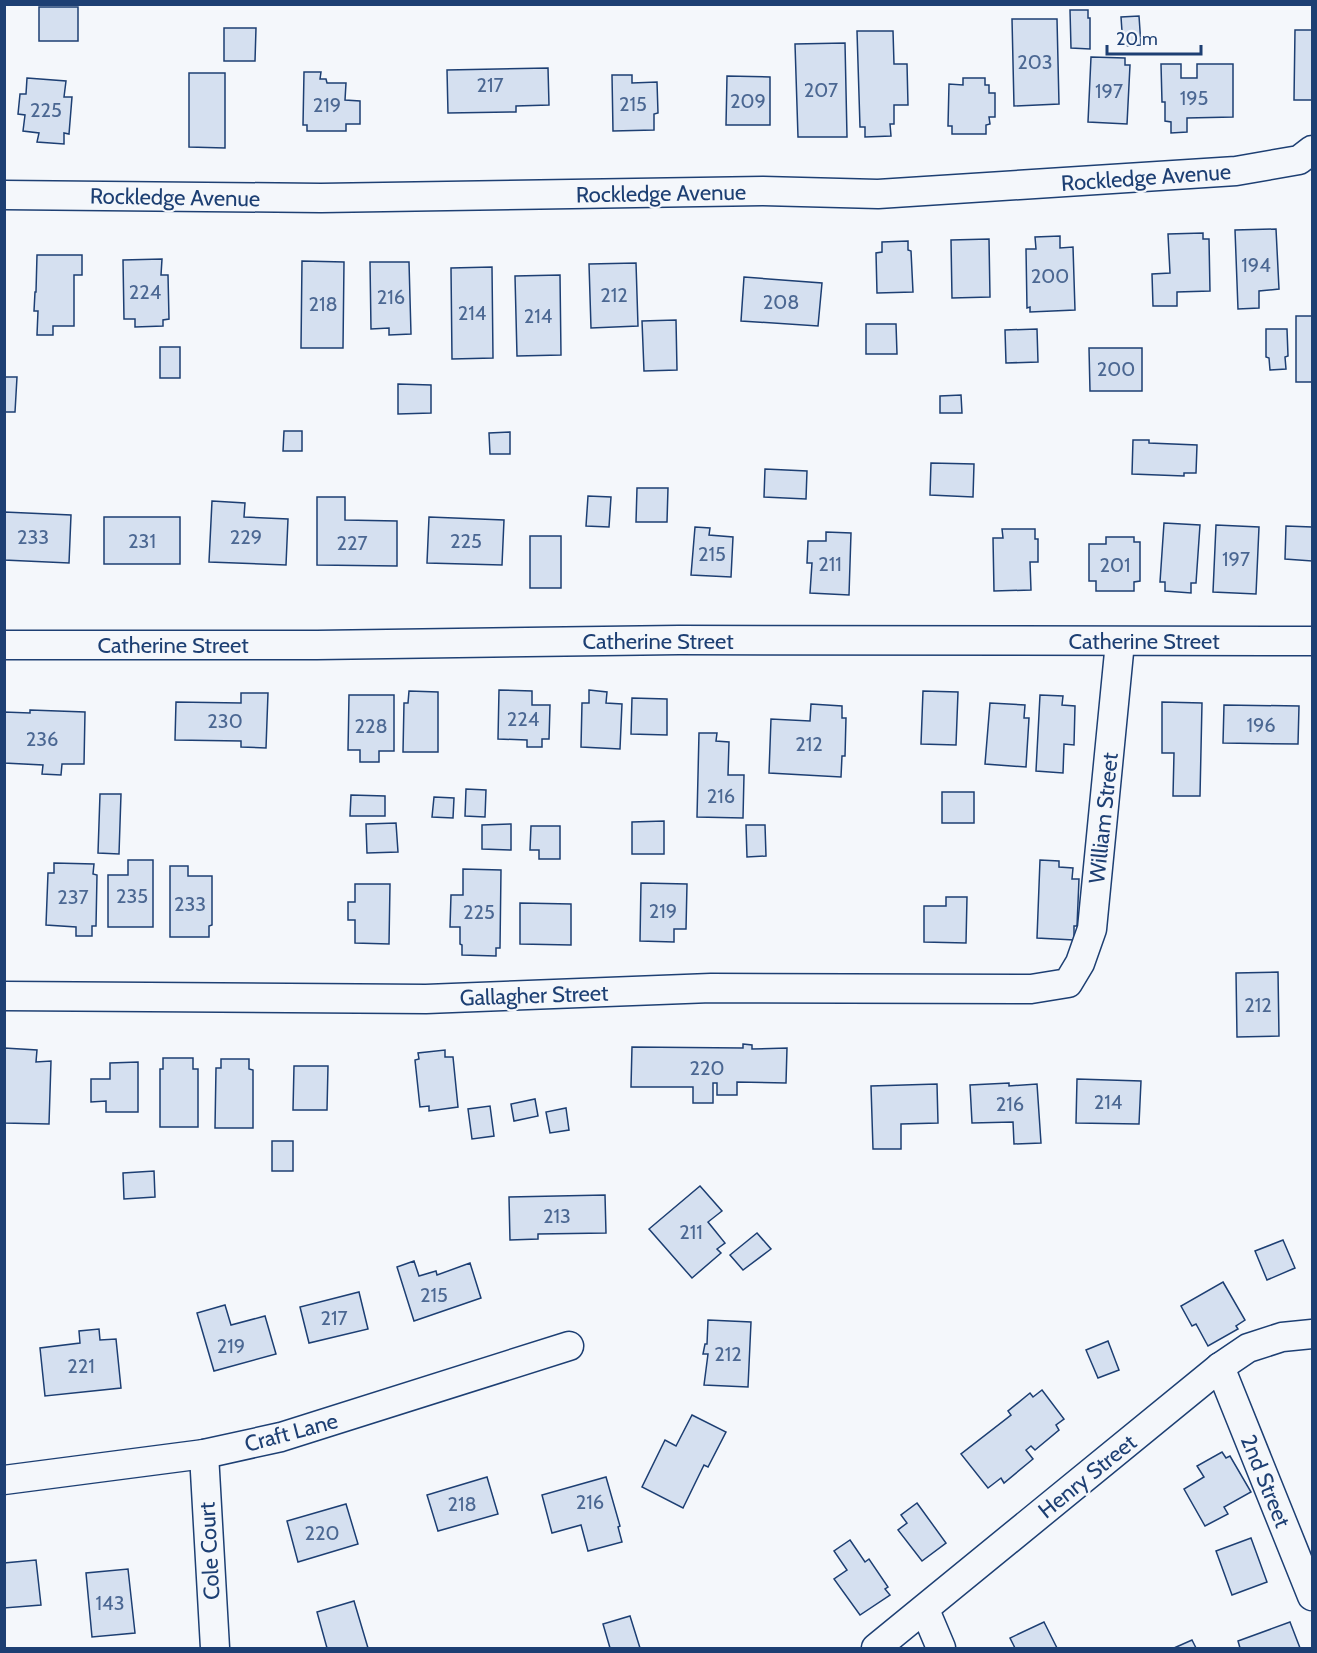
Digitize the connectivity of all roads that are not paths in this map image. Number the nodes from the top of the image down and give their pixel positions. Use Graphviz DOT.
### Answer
graph roads {
  1 [pos="1312,150"];
  2 [pos="4,195"];
  3 [pos="1312,640"];
  4 [pos="1120,642"];
  5 [pos="4,645"];
  6 [pos="1062,983"];
  7 [pos="4,996"];
  8 [pos="1312,1334"];
  9 [pos="569,1346"];
  10 [pos="1220,1367"];
  11 [pos="204,1454"];
  12 [pos="4,1480"];
  13 [pos="1312,1596"];
  14 [pos="925,1610"];
  15 [pos="215,1648"];
  16 [pos="876,1648"];
  17 [pos="941,1648"];
  1 -- 2 [label="street, Rockledge Avenue"];
  3 -- 4 [label="street, Catherine Street"];
  4 -- 5 [label="street, Catherine Street"];
  4 -- 6 [label="street, William Street"];
  6 -- 7 [label="street, Gallagher Street"];
  8 -- 10 [label="street, Henry Street"];
  9 -- 11 [label="street, Craft Lane"];
  10 -- 13 [label="street, 2nd Street"];
  10 -- 14 [label="street, Henry Street"];
  11 -- 12 [label="street, Craft Lane"];
  11 -- 15 [label="street, Cole Court"];
  14 -- 16 [label="street, Henry Street"];
  14 -- 17 [label="street"];
}
